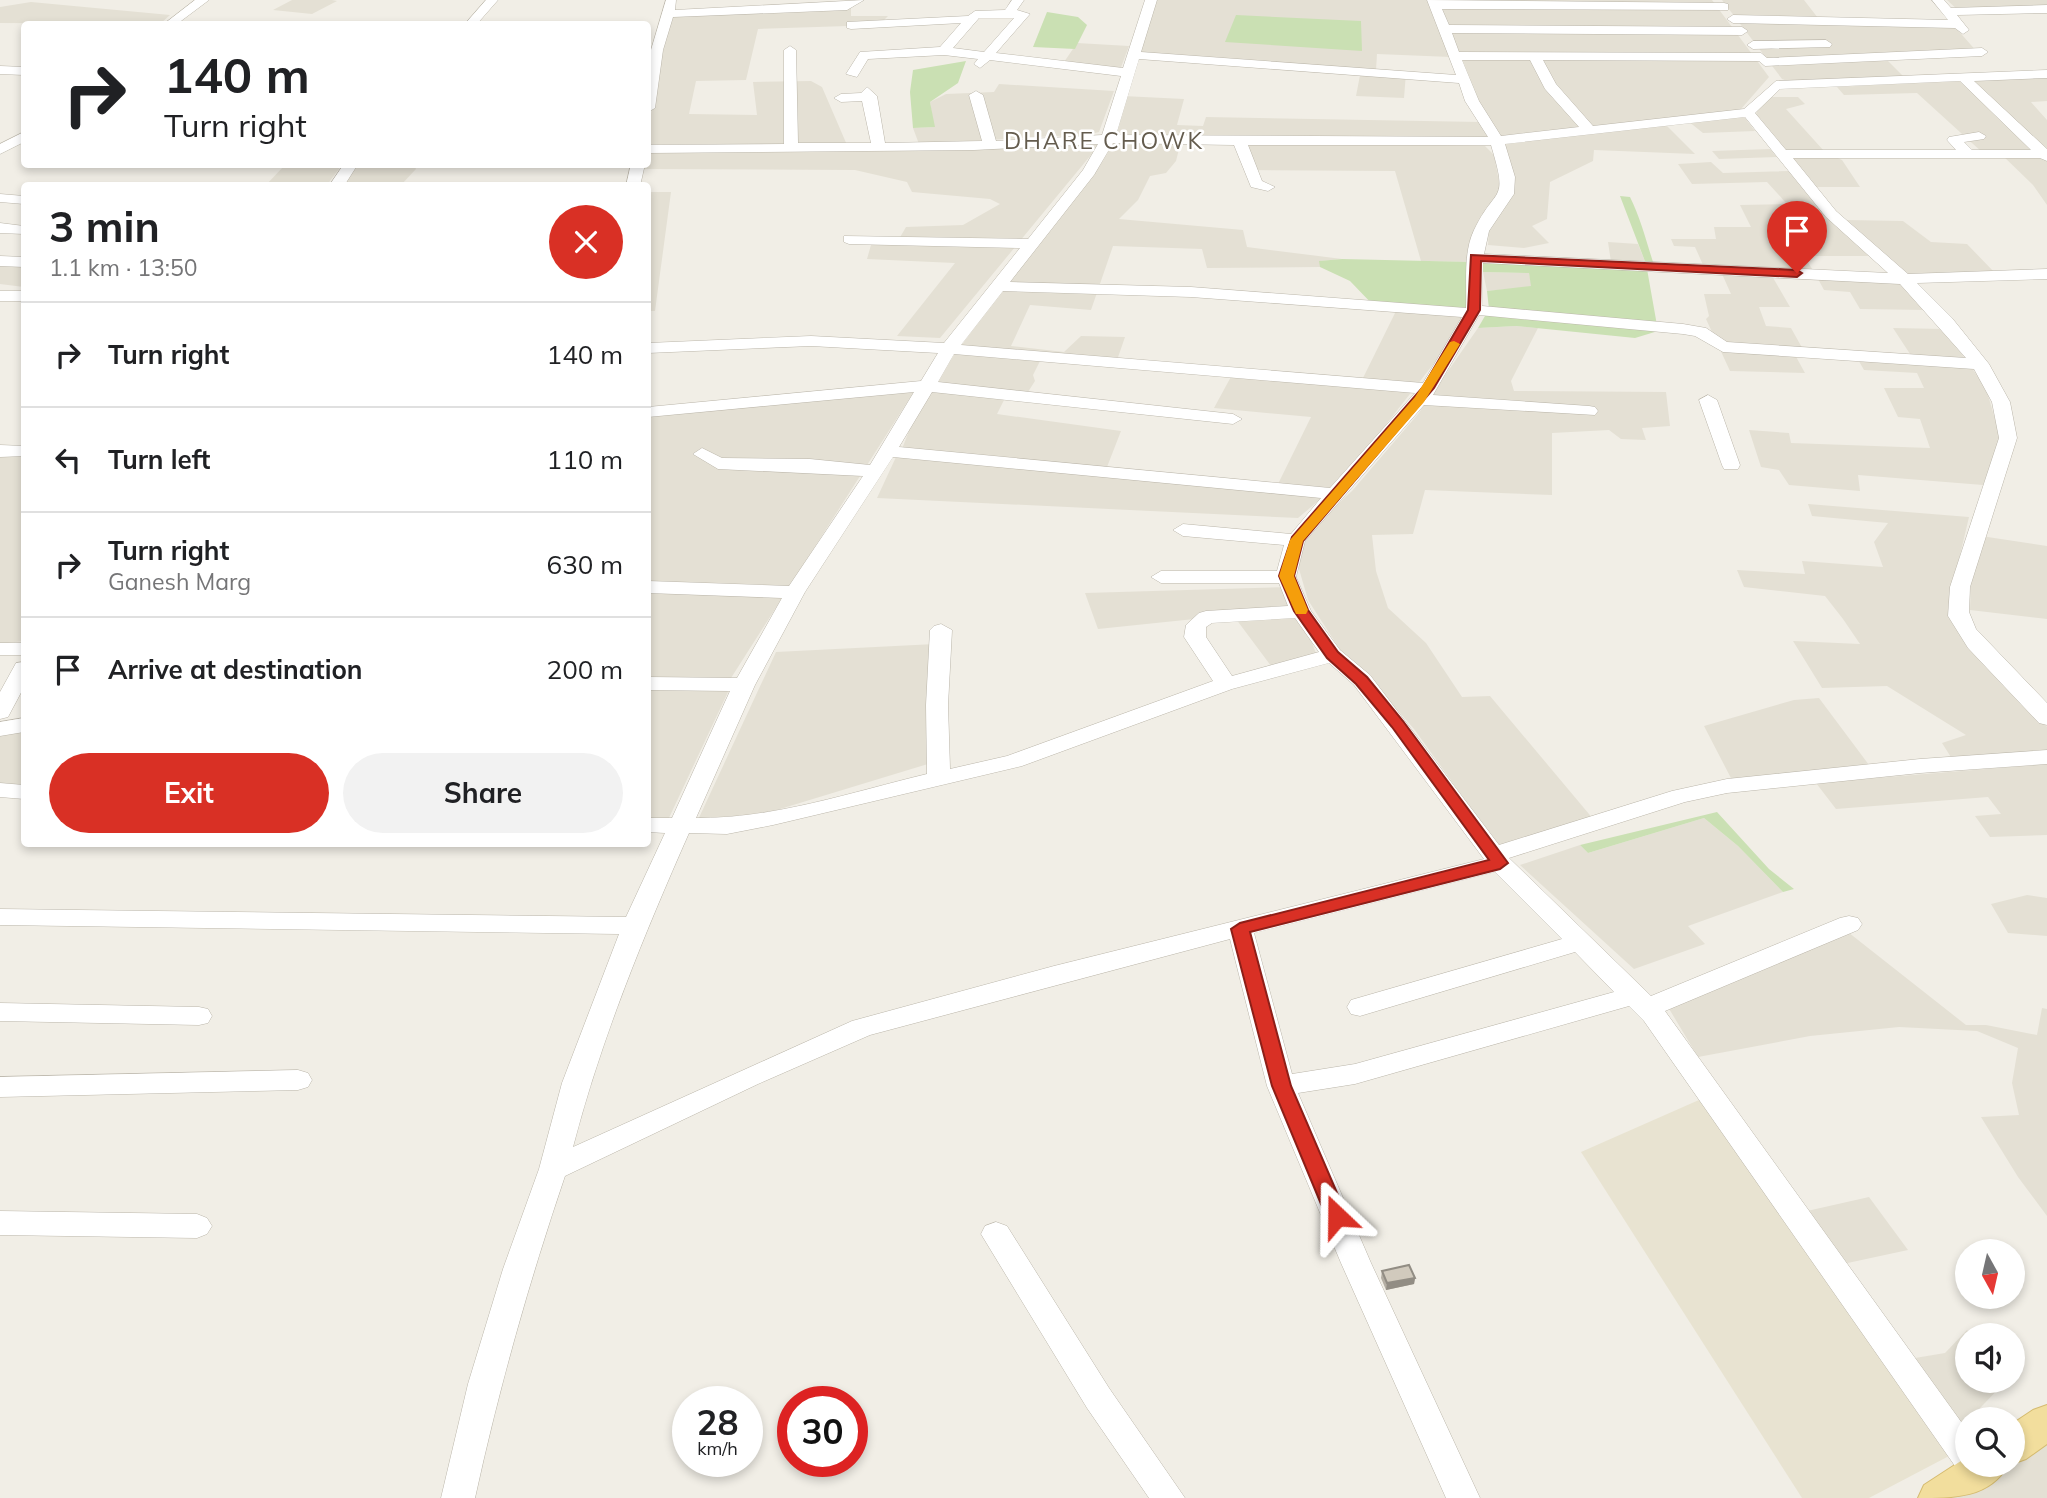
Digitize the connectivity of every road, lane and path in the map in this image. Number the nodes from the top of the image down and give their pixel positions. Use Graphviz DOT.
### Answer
graph roads {
  1 [pos="203,0"];
  2 [pos="492,0"];
  3 [pos="672,0"];
  4 [pos="1018,0"];
  5 [pos="1151,0"];
  6 [pos="1938,0"];
  7 [pos="856,2"];
  8 [pos="1434,3"];
  9 [pos="1569,3"];
  10 [pos="1721,3"];
  11 [pos="2047,9"];
  12 [pos="1949,12"];
  13 [pos="1009,13"];
  14 [pos="668,14"];
  15 [pos="972,19"];
  16 [pos="1733,19"];
  17 [pos="174,21"];
  18 [pos="474,21"];
  19 [pos="1958,24"];
  20 [pos="1445,29"];
  21 [pos="1585,29"];
  22 [pos="1742,31"];
  23 [pos="1907,43"];
  24 [pos="790,50"];
  25 [pos="944,51"];
  26 [pos="1982,52"];
  27 [pos="1134,55"];
  28 [pos="1534,55"];
  29 [pos="1759,55"];
  30 [pos="1457,56"];
  31 [pos="1600,56"];
  32 [pos="988,58"];
  33 [pos="974,69"];
  34 [pos="0,70"];
  35 [pos="21,71"];
  36 [pos="1133,71"];
  37 [pos="1164,72"];
  38 [pos="1187,73"];
  39 [pos="852,74"];
  40 [pos="2047,74"];
  41 [pos="2003,76"];
  42 [pos="1965,79"];
  43 [pos="1465,80"];
  44 [pos="1776,85"];
  45 [pos="651,89"];
  46 [pos="976,95"];
  47 [pos="841,98"];
  48 [pos="1748,113"];
  49 [pos="1590,131"];
  50 [pos="1979,136"];
  51 [pos="21,138"];
  52 [pos="1108,139"];
  53 [pos="1239,140"];
  54 [pos="1497,141"];
  55 [pos="990,145"];
  56 [pos="879,147"];
  57 [pos="791,148"];
  58 [pos="651,149"];
  59 [pos="0,150"];
  60 [pos="1782,154"];
  61 [pos="1968,155"];
  62 [pos="2045,155"];
  63 [pos="1268,187"];
  64 [pos="0,198"];
  65 [pos="21,200"];
  66 [pos="0,228"];
  67 [pos="21,230"];
  68 [pos="849,240"];
  69 [pos="1032,244"];
  70 [pos="1475,258"];
  71 [pos="0,261"];
  72 [pos="21,262"];
  73 [pos="2047,274"];
  74 [pos="1904,279"];
  75 [pos="999,286"];
  76 [pos="0,296"];
  77 [pos="21,296"];
  78 [pos="1473,312"];
  79 [pos="950,347"];
  80 [pos="651,348"];
  81 [pos="1980,364"];
  82 [pos="926,386"];
  83 [pos="1424,394"];
  84 [pos="1708,400"];
  85 [pos="1589,411"];
  86 [pos="651,412"];
  87 [pos="1233,419"];
  88 [pos="0,451"];
  89 [pos="887,451"];
  90 [pos="21,452"];
  91 [pos="702,454"];
  92 [pos="1731,465"];
  93 [pos="875,471"];
  94 [pos="1335,494"];
  95 [pos="1183,530"];
  96 [pos="1296,540"];
  97 [pos="1286,576"];
  98 [pos="1161,577"];
  99 [pos="651,587"];
  100 [pos="795,592"];
  101 [pos="1301,611"];
  102 [pos="941,630"];
  103 [pos="0,649"];
  104 [pos="21,649"];
  105 [pos="1332,655"];
  106 [pos="21,674"];
  107 [pos="651,682"];
  108 [pos="1226,684"];
  109 [pos="744,685"];
  110 [pos="0,712"];
  111 [pos="2047,718"];
  112 [pos="21,726"];
  113 [pos="0,729"];
  114 [pos="2047,757"];
  115 [pos="939,779"];
  116 [pos="0,790"];
  117 [pos="21,792"];
  118 [pos="651,825"];
  119 [pos="682,827"];
  120 [pos="1497,859"];
  121 [pos="0,917"];
  122 [pos="1849,924"];
  123 [pos="635,926"];
  124 [pos="1240,929"];
  125 [pos="1581,942"];
  126 [pos="1641,1002"];
  127 [pos="1360,1007"];
  128 [pos="0,1012"];
  129 [pos="198,1016"];
  130 [pos="298,1080"];
  131 [pos="1282,1086"];
  132 [pos="0,1087"];
  133 [pos="553,1169"];
  134 [pos="0,1223"];
  135 [pos="197,1226"];
  136 [pos="996,1234"];
  137 [pos="1356,1263"];
  138 [pos="2047,1422"];
  139 [pos="1955,1434"];
  140 [pos="2025,1438"];
  141 [pos="1962,1477"];
  142 [pos="458,1498"];
  143 [pos="1168,1498"];
  144 [pos="1462,1498"];
  145 [pos="1939,1498"];
  1 -- 17 [label="street"];
  2 -- 18 [label="street"];
  3 -- 14 [label="street"];
  4 -- 13 [label="street"];
  5 -- 27 [label="street"];
  6 -- 12 [label="street"];
  7 -- 14 [label="street"];
  7 -- 15 [label="street"];
  8 -- 9 [label="street"];
  8 -- 20 [label="street"];
  9 -- 10 [label="street"];
  9 -- 21 [label="street"];
  10 -- 16 [label="street"];
  11 -- 12 [label="street"];
  12 -- 19 [label="street"];
  13 -- 15 [label="street"];
  13 -- 32 [label="street"];
  14 -- 45 [label="street"];
  15 -- 25 [label="street"];
  16 -- 19 [label="street"];
  16 -- 22 [label="street"];
  19 -- 26 [label="street"];
  20 -- 21 [label="street"];
  20 -- 30 [label="street"];
  21 -- 22 [label="street"];
  21 -- 31 [label="street"];
  22 -- 29 [label="street"];
  23 -- 29 [label="street"];
  24 -- 57 [label="street"];
  25 -- 32 [label="street"];
  25 -- 39 [label="street"];
  26 -- 29 [label="street"];
  26 -- 41 [label="street"];
  27 -- 36 [label="street"];
  27 -- 43 [label="street"];
  28 -- 30 [label="street"];
  28 -- 31 [label="street"];
  28 -- 49 [label="street"];
  29 -- 31 [label="street"];
  29 -- 44 [label="street"];
  30 -- 43 [label="street"];
  32 -- 33 [label="street"];
  32 -- 36 [label="street"];
  34 -- 35 [label="street"];
  36 -- 52 [label="street"];
  37 -- 38 [label="street"];
  40 -- 41 [label="street"];
  41 -- 42 [label="street"];
  42 -- 44 [label="street"];
  42 -- 62 [label="street"];
  43 -- 54 [label="street"];
  44 -- 48 [label="street"];
  46 -- 55 [label="street"];
  47 -- 56 [label="street"];
  48 -- 49 [label="street"];
  48 -- 60 [label="street"];
  49 -- 54 [label="street"];
  50 -- 61 [label="street"];
  51 -- 59 [label="street"];
  52 -- 53 [label="street"];
  52 -- 55 [label="street"];
  52 -- 69 [label="street"];
  53 -- 54 [label="street"];
  53 -- 63 [label="street"];
  54 -- 70 [label="street"];
  55 -- 56 [label="street"];
  56 -- 57 [label="street"];
  57 -- 58 [label="street"];
  60 -- 61 [label="street"];
  60 -- 74 [label="street"];
  61 -- 62 [label="street"];
  64 -- 65 [label="street"];
  66 -- 67 [label="street"];
  68 -- 69 [label="street"];
  69 -- 75 [label="street"];
  70 -- 74 [label="street"];
  70 -- 78 [label="street"];
  71 -- 72 [label="street"];
  73 -- 74 [label="street"];
  74 -- 81 [label="street"];
  75 -- 78 [label="street"];
  75 -- 79 [label="street"];
  76 -- 77 [label="street"];
  78 -- 81 [label="street"];
  78 -- 83 [label="street"];
  79 -- 80 [label="street"];
  79 -- 82 [label="street"];
  79 -- 83 [label="street"];
  81 -- 111 [label="street"];
  82 -- 86 [label="street"];
  82 -- 87 [label="street"];
  82 -- 89 [label="street"];
  83 -- 85 [label="street"];
  83 -- 94 [label="street"];
  84 -- 92 [label="street"];
  88 -- 90 [label="street"];
  89 -- 93 [label="street"];
  89 -- 94 [label="street"];
  91 -- 93 [label="street"];
  93 -- 100 [label="street"];
  94 -- 96 [label="street"];
  95 -- 96 [label="street"];
  96 -- 97 [label="street"];
  97 -- 98 [label="street"];
  97 -- 101 [label="street"];
  99 -- 100 [label="street"];
  100 -- 109 [label="street"];
  101 -- 105 [label="street"];
  101 -- 108 [label="street"];
  102 -- 115 [label="street"];
  103 -- 104 [label="street"];
  105 -- 108 [label="street"];
  105 -- 120 [label="street"];
  106 -- 110 [label="street"];
  107 -- 109 [label="street"];
  108 -- 115 [label="street"];
  109 -- 119 [label="street"];
  112 -- 113 [label="street"];
  114 -- 120 [label="street"];
  115 -- 119 [label="street"];
  116 -- 117 [label="street"];
  118 -- 119 [label="street"];
  119 -- 123 [label="street"];
  120 -- 124 [label="street"];
  120 -- 125 [label="street"];
  121 -- 123 [label="street"];
  122 -- 126 [label="street"];
  123 -- 133 [label="street"];
  124 -- 131 [label="street"];
  124 -- 133 [label="street"];
  125 -- 126 [label="street"];
  125 -- 127 [label="street"];
  126 -- 131 [label="street"];
  126 -- 139 [label="street"];
  128 -- 129 [label="street"];
  130 -- 132 [label="street"];
  131 -- 137 [label="street"];
  133 -- 142 [label="street"];
  134 -- 135 [label="street"];
  136 -- 143 [label="street"];
  137 -- 144 [label="street"];
  138 -- 140 [label="main road"];
  141 -- 145 [label="main road"];
}
